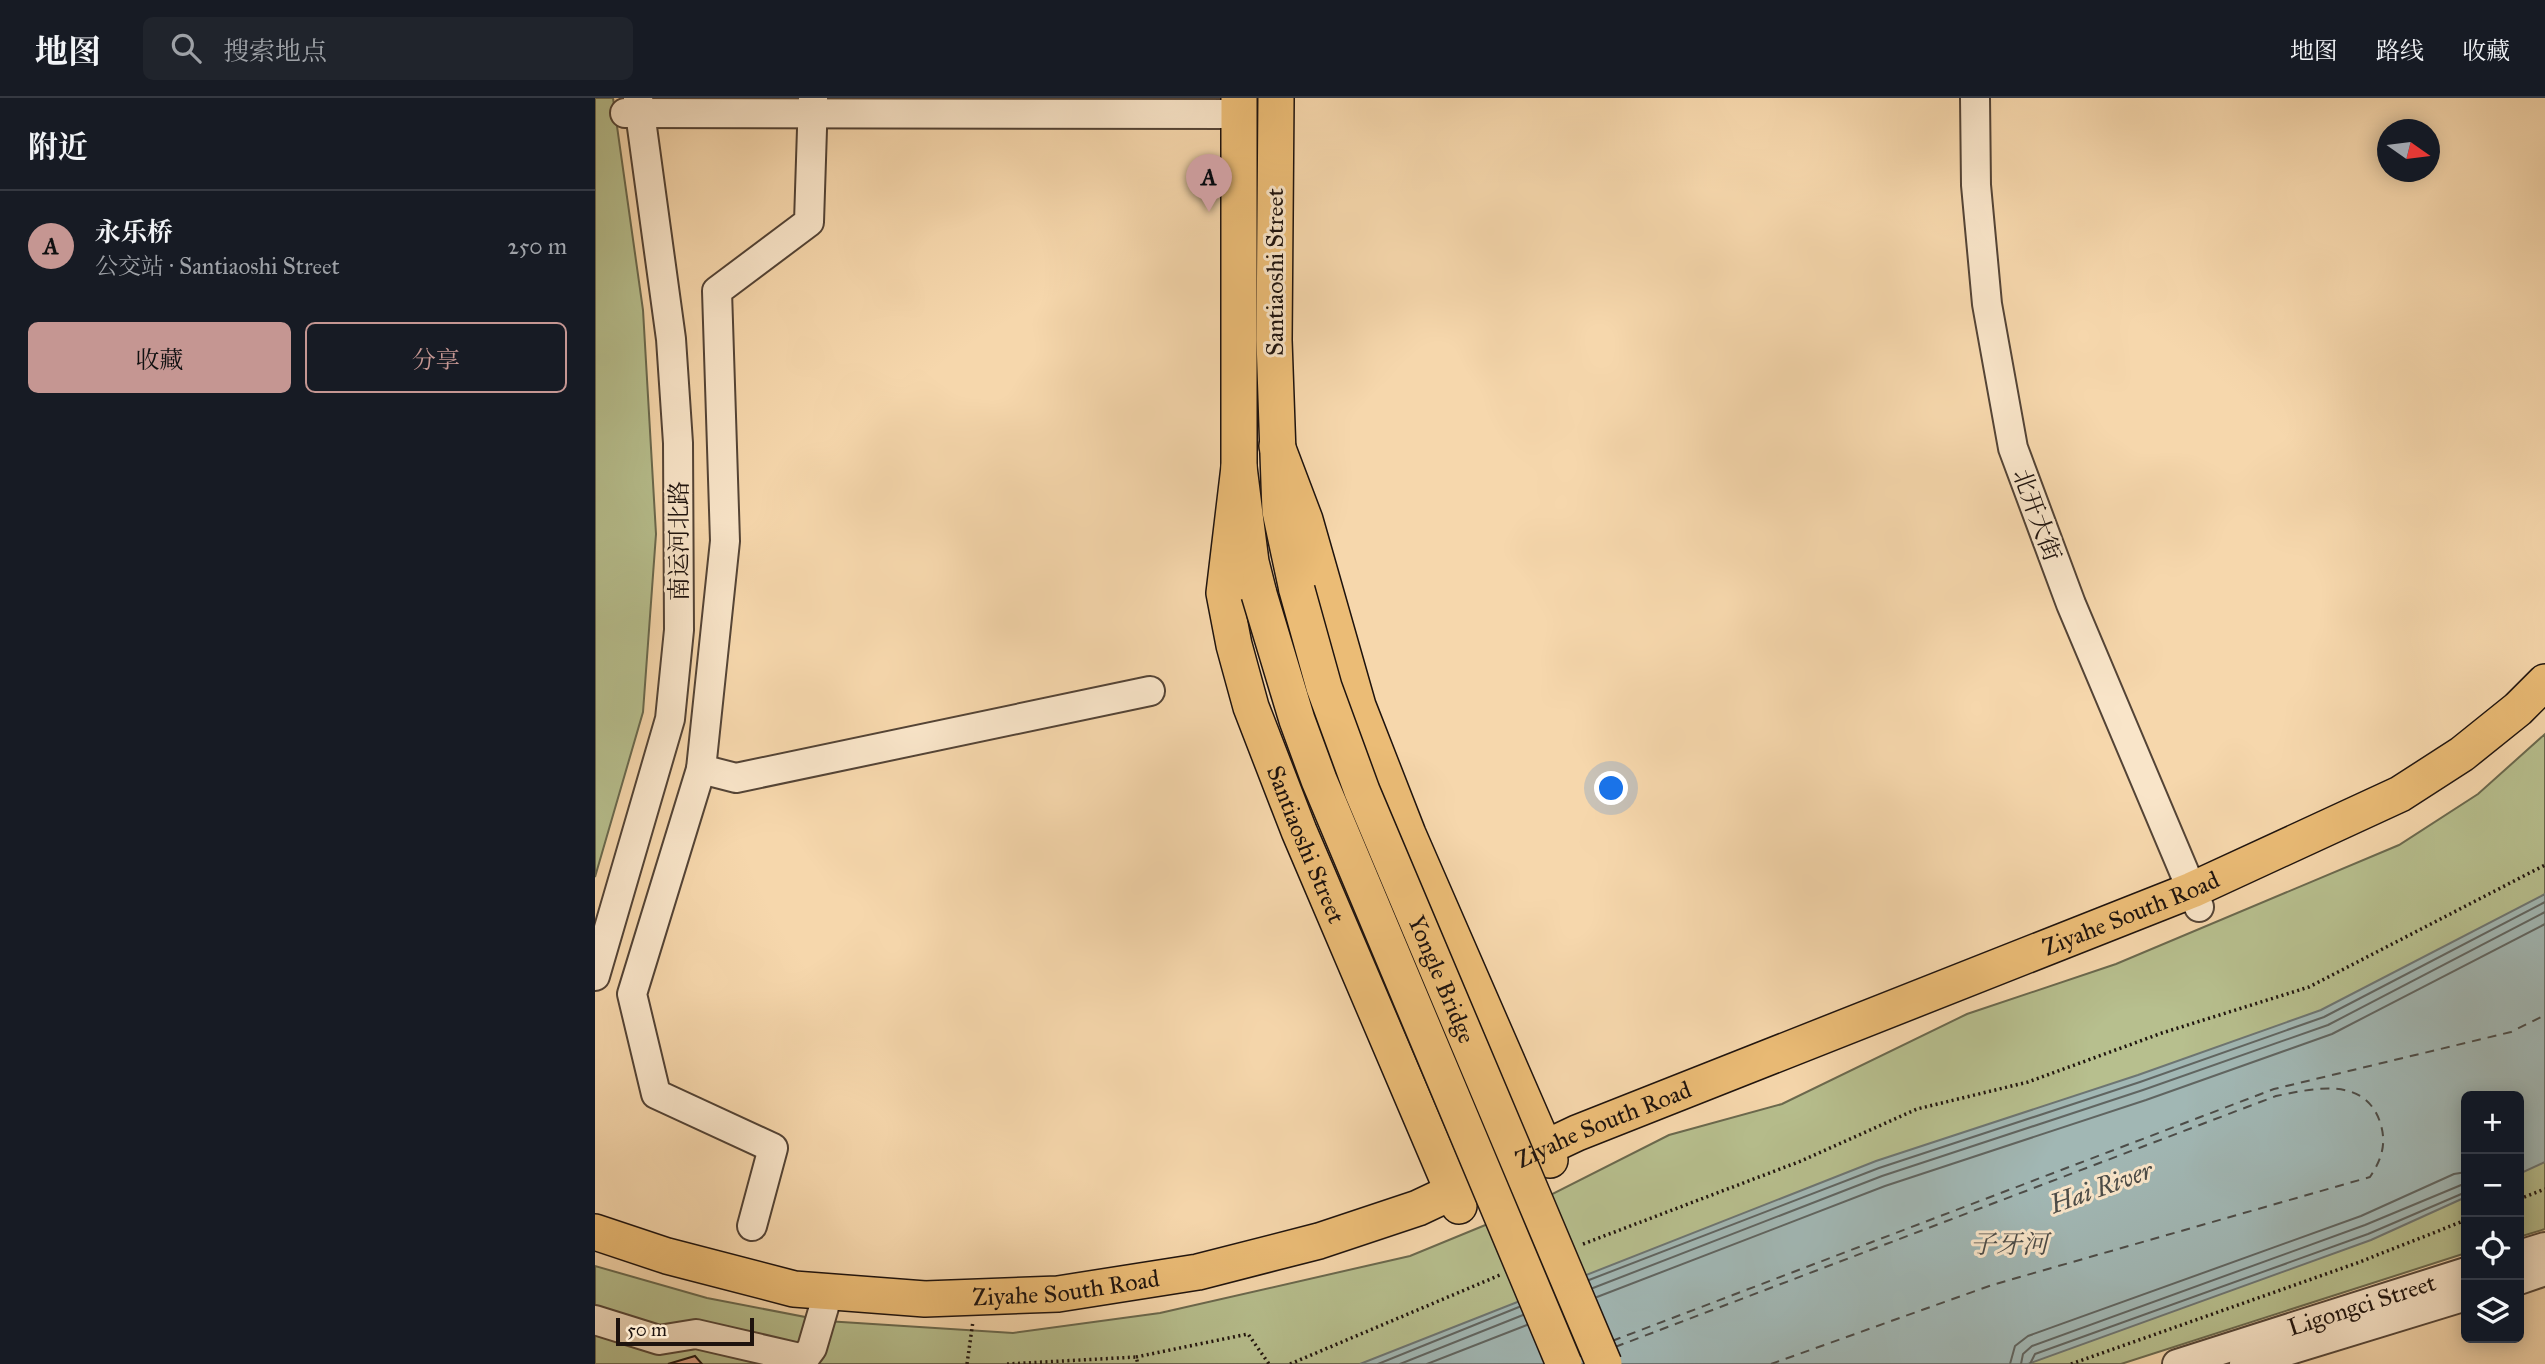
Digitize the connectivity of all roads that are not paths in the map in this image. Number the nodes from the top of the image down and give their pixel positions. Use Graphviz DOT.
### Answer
graph roads {
  1 [pos="1276,98"];
  2 [pos="1975,98"];
  3 [pos="632,105"];
  4 [pos="814,105"];
  5 [pos="1239,106"];
  6 [pos="1277,446"];
  7 [pos="1239,467"];
  8 [pos="1297,590"];
  9 [pos="1259,594"];
  10 [pos="2545,682"];
  11 [pos="1150,691"];
  12 [pos="2545,707"];
  13 [pos="701,769"];
  14 [pos="2195,898"];
  15 [pos="595,915"];
  16 [pos="595,976"];
  17 [pos="1547,1154"];
  18 [pos="1456,1199"];
  19 [pos="752,1226"];
  20 [pos="595,1232"];
  21 [pos="2545,1247"];
  22 [pos="595,1249"];
  23 [pos="2524,1253"];
  24 [pos="2545,1272"];
  25 [pos="2461,1274"];
  26 [pos="2524,1278"];
  27 [pos="2461,1298"];
  28 [pos="824,1307"];
  29 [pos="595,1320"];
  30 [pos="816,1356"];
  31 [pos="1563,1364"];
  32 [pos="1604,1364"];
  33 [pos="2177,1364"];
  34 [pos="2244,1364"];
  1 -- 6 [label="main road, Santiaoshi Street"];
  2 -- 14 [label="street, 北开大街"];
  3 -- 4 [label="street"];
  3 -- 15 [label="street, 南运河北路"];
  3 -- 16 [label="street, 南运河北路"];
  4 -- 5 [label="street"];
  4 -- 13 [label="street"];
  5 -- 7 [label="main road, Santiaoshi Street"];
  6 -- 8 [label="main road, Santiaoshi Street"];
  6 -- 17 [label="main road, Santiaoshi Street"];
  7 -- 9 [label="main road, Santiaoshi Street"];
  7 -- 18 [label="main road, Santiaoshi Street"];
  8 -- 32 [label="main road, Yongle Bridge, bridge"];
  9 -- 31 [label="main road, Yongle Bridge, bridge"];
  10 -- 14 [label="main road, Ziyahe South Road"];
  11 -- 13 [label="street"];
  12 -- 14 [label="main road, Ziyahe South Road"];
  13 -- 19 [label="street"];
  14 -- 17 [label="main road, Ziyahe South Road"];
  17 -- 18 [label="main road, Ziyahe South Road"];
  18 -- 20 [label="main road, Ziyahe South Road"];
  18 -- 28 [label="main road, Ziyahe South Road"];
  21 -- 23 [label="street"];
  22 -- 28 [label="main road, Ziyahe South Road"];
  24 -- 26 [label="street"];
  25 -- 33 [label="street, Ligongci Street"];
  27 -- 34 [label="street"];
  28 -- 30 [label="street"];
  29 -- 30 [label="street"];
}
